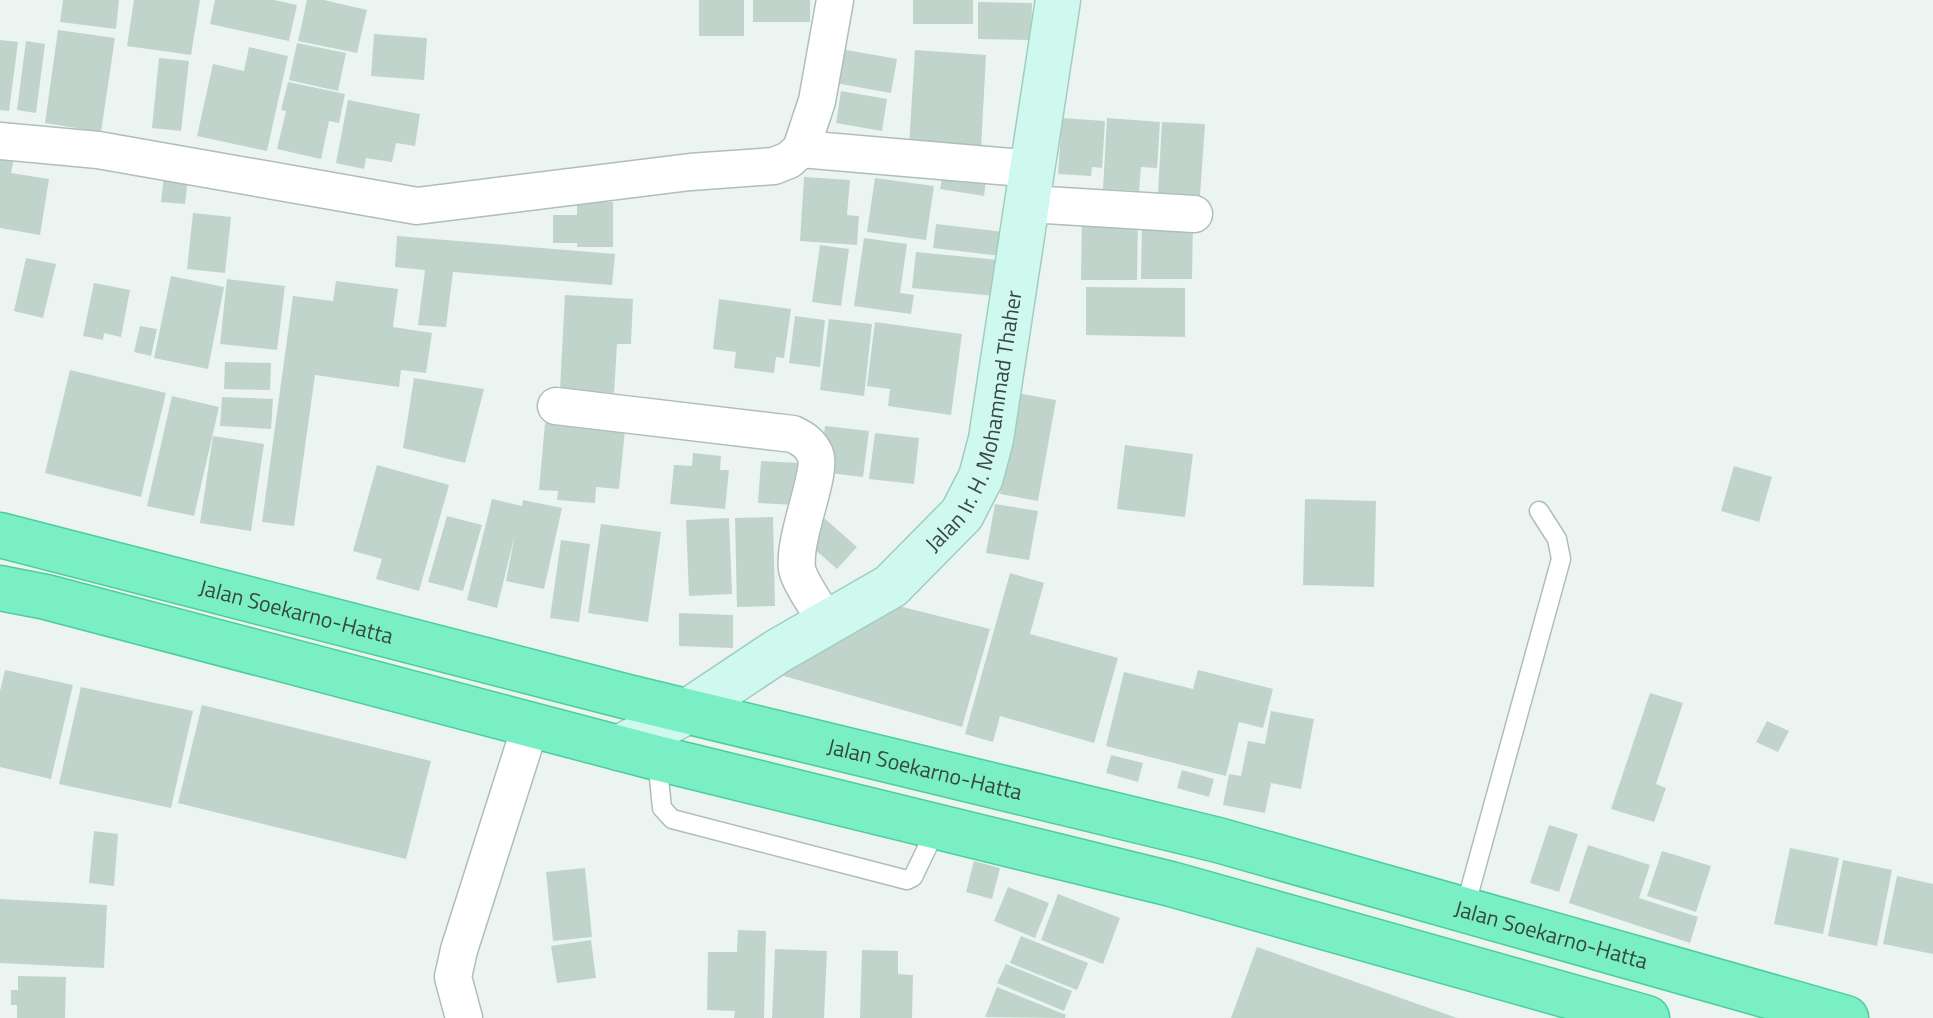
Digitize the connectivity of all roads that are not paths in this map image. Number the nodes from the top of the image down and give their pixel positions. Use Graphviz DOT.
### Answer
graph roads {
  1 [pos="835,0"];
  2 [pos="1058,0"];
  3 [pos="0,141"];
  4 [pos="801,149"];
  5 [pos="1031,186"];
  6 [pos="1194,214"];
  7 [pos="556,406"];
  8 [pos="1539,511"];
  9 [pos="0,535"];
  10 [pos="0,588"];
  11 [pos="827,623"];
  12 [pos="688,711"];
  13 [pos="531,724"];
  14 [pos="638,753"];
  15 [pos="937,827"];
  16 [pos="1464,911"];
  17 [pos="1598,1011"];
  18 [pos="464,1018"];
  19 [pos="1647,1018"];
  20 [pos="1846,1018"];
  1 -- 4 [label="street"];
  2 -- 5 [label="main road, Jalan Ir. H. Mohammad Thaher"];
  3 -- 4 [label="street"];
  4 -- 5 [label="street"];
  5 -- 6 [label="street"];
  5 -- 11 [label="main road, Jalan Ir. H. Mohammad Thaher"];
  7 -- 11 [label="street"];
  8 -- 16 [label="lane"];
  9 -- 12 [label="highway, Jalan Soekarno-Hatta"];
  10 -- 13 [label="highway"];
  11 -- 12 [label="main road, Jalan Ir. H. Mohammad Thaher"];
  12 -- 14 [label="main road, Jalan Ir. H. Mohammad Thaher"];
  12 -- 16 [label="highway, Jalan Soekarno-Hatta"];
  13 -- 14 [label="highway"];
  13 -- 18 [label="street"];
  14 -- 15 [label="highway"];
  14 -- 15 [label="lane"];
  15 -- 17 [label="highway"];
  16 -- 20 [label="highway, Jalan Soekarno-Hatta"];
  17 -- 19 [label="highway"];
}
